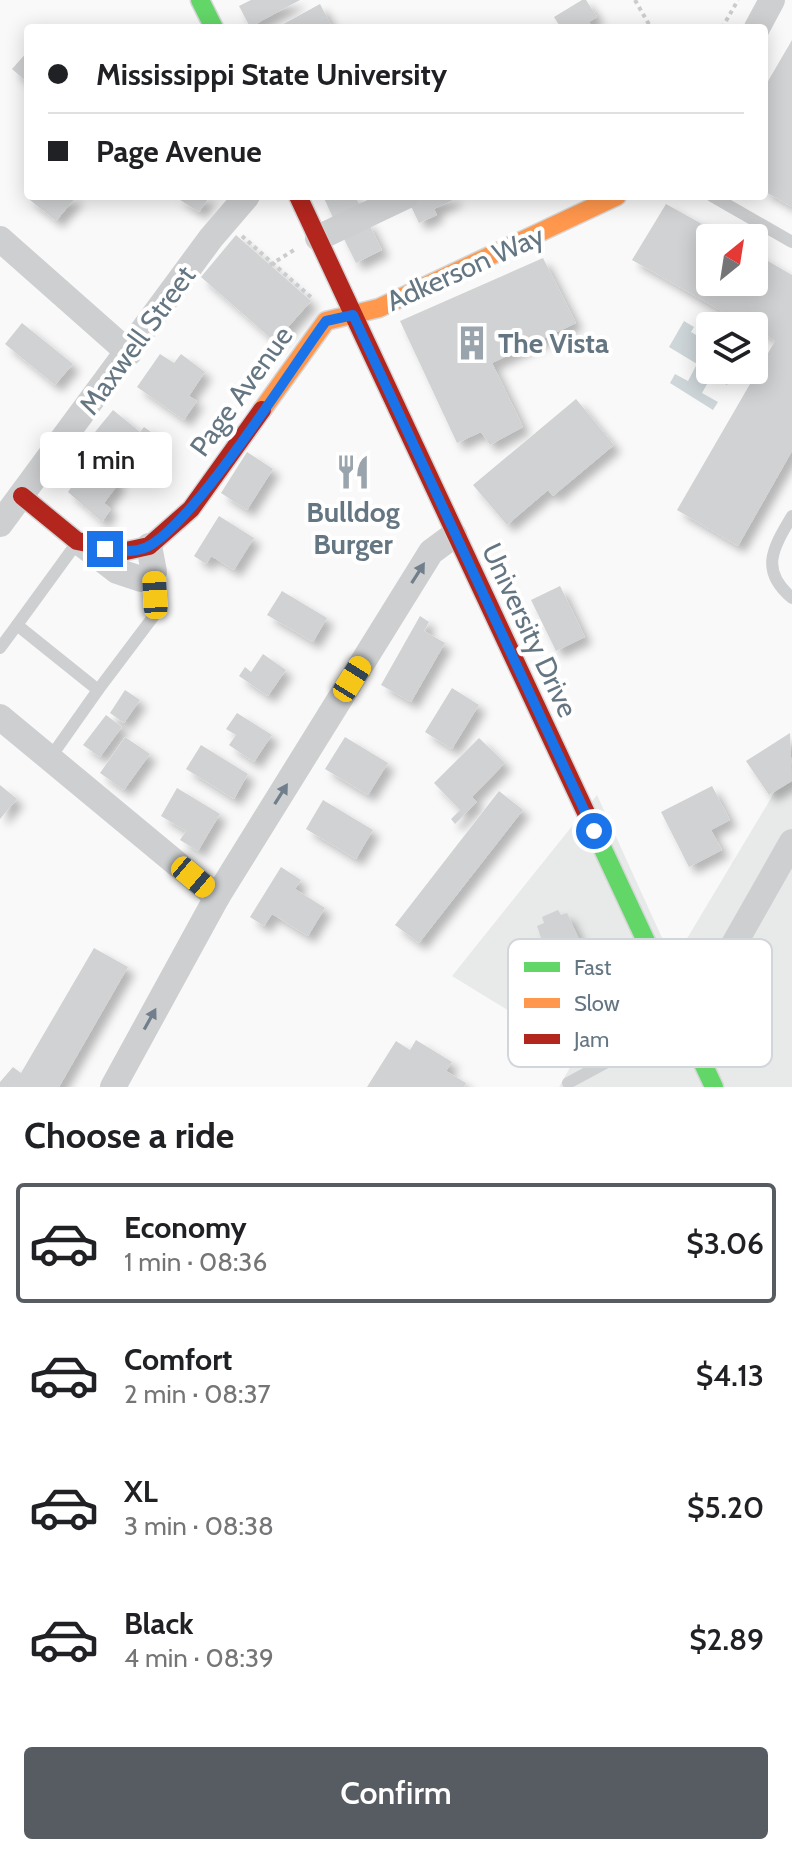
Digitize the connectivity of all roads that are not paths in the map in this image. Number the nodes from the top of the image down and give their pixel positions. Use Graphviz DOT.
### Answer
graph roads {
  1 [pos="200,0"];
  2 [pos="772,0"];
  3 [pos="212,24"];
  4 [pos="759,24"];
  5 [pos="244,200"];
  6 [pos="300,200"];
  7 [pos="398,200"];
  8 [pos="608,200"];
  9 [pos="719,200"];
  10 [pos="318,238"];
  11 [pos="0,239"];
  12 [pos="792,242"];
  13 [pos="353,315"];
  14 [pos="129,353"];
  15 [pos="22,496"];
  16 [pos="792,516"];
  17 [pos="0,524"];
  18 [pos="454,535"];
  19 [pos="77,541"];
  20 [pos="151,559"];
  21 [pos="792,598"];
  22 [pos="17,625"];
  23 [pos="0,648"];
  24 [pos="98,690"];
  25 [pos="0,717"];
  26 [pos="50,758"];
  27 [pos="792,842"];
  28 [pos="217,897"];
  29 [pos="645,939"];
  30 [pos="737,939"];
  31 [pos="598,1067"];
  32 [pos="705,1067"];
  33 [pos="568,1083"];
  34 [pos="113,1087"];
  35 [pos="714,1087"];
  1 -- 3 [label="street"];
  2 -- 4 [label="street"];
  5 -- 14 [label="street, Maxwell Street"];
  6 -- 10 [label="street, University Drive"];
  7 -- 10 [label="street"];
  8 -- 13 [label="street, Adkerson Way"];
  9 -- 12 [label="lane"];
  10 -- 13 [label="street, University Drive"];
  11 -- 14 [label="street"];
  13 -- 18 [label="street, University Drive"];
  13 -- 20 [label="street, Page Avenue"];
  14 -- 15 [label="street, Maxwell Street"];
  15 -- 17 [label="street, Maxwell Street"];
  15 -- 19 [label="street"];
  16 -- 21 [label="lane"];
  28 -- 18 [label="street, one-way"];
  18 -- 29 [label="street, University Drive"];
  19 -- 20 [label="street"];
  19 -- 22 [label="lane"];
  20 -- 24 [label="lane"];
  22 -- 23 [label="lane"];
  22 -- 24 [label="lane"];
  24 -- 26 [label="lane"];
  25 -- 26 [label="street"];
  26 -- 28 [label="street"];
  27 -- 30 [label="street"];
  34 -- 28 [label="street, one-way"];
  31 -- 33 [label="lane"];
  32 -- 35 [label="street, University Drive"];
}
